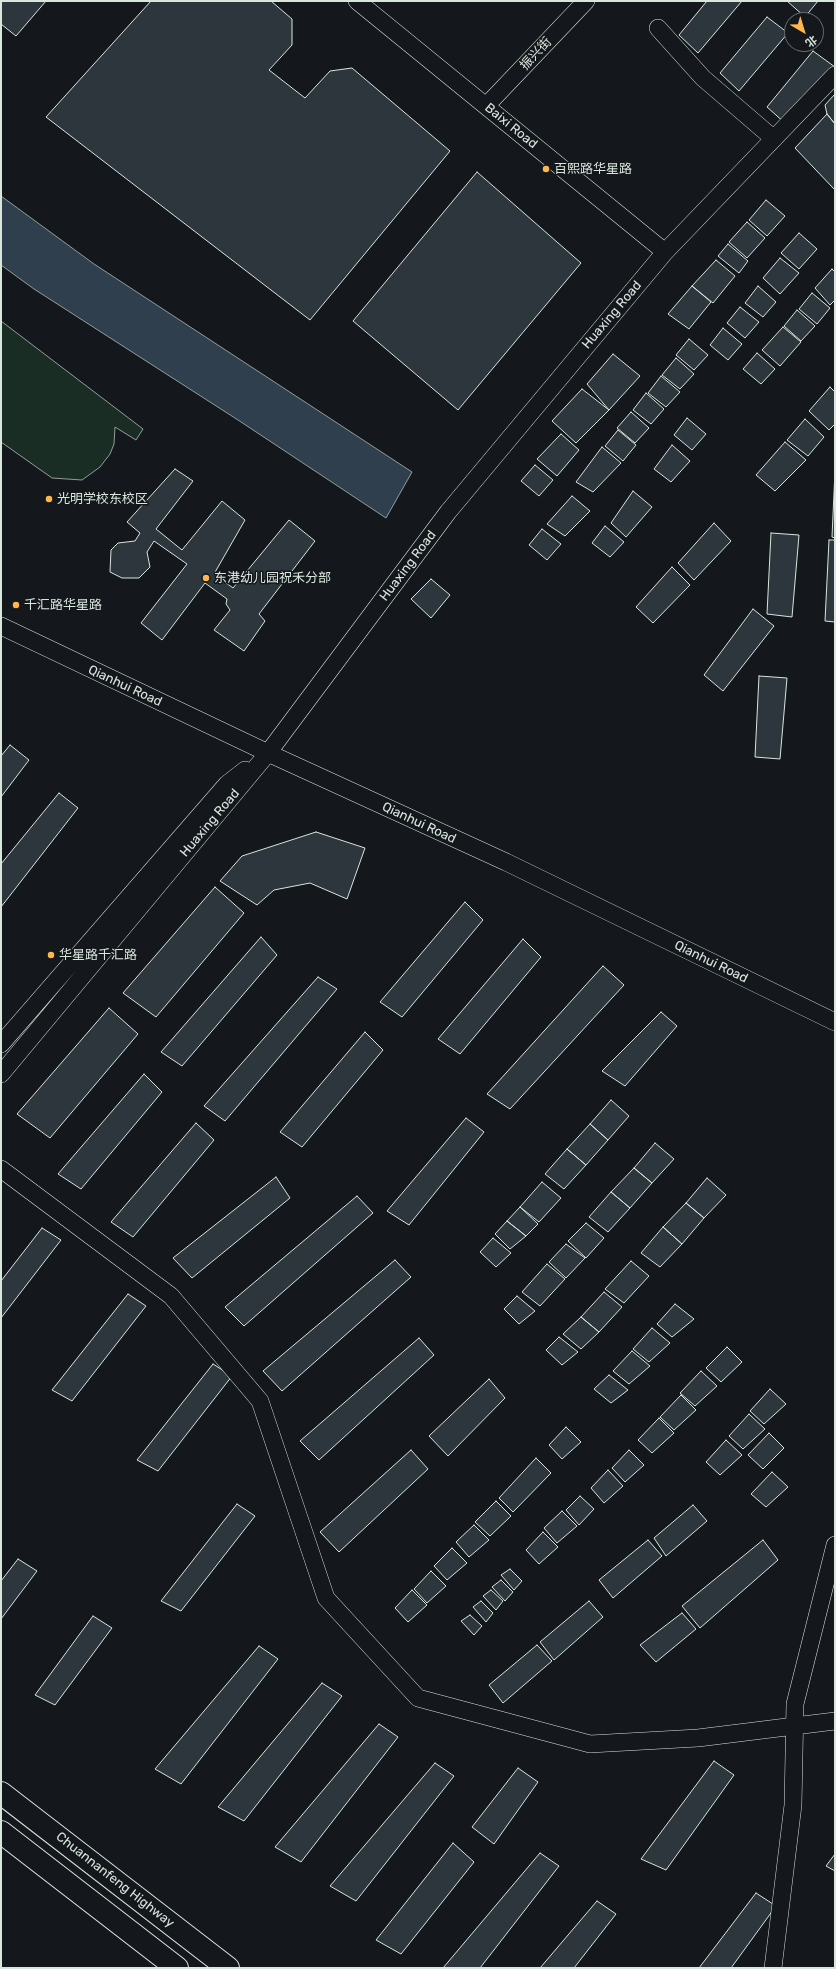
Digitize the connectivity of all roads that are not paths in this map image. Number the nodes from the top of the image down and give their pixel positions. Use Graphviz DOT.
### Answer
graph roads {
  1 [pos="357,1"];
  2 [pos="586,1"];
  3 [pos="658,28"];
  4 [pos="835,75"];
  5 [pos="486,106"];
  6 [pos="774,139"];
  7 [pos="665,252"];
  8 [pos="1,626"];
  9 [pos="268,753"];
  10 [pos="835,1022"];
  11 [pos="1,1044"];
  12 [pos="1,1074"];
  13 [pos="1,1169"];
  14 [pos="835,1545"];
  15 [pos="835,1721"];
  16 [pos="794,1727"];
  17 [pos="1,1792"];
  18 [pos="1,1832"];
  19 [pos="177,1968"];
  20 [pos="228,1968"];
  21 [pos="773,1968"];
  1 -- 5 [label="street, Baixi Road"];
  2 -- 5 [label="street, 振兴街"];
  3 -- 6 [label="street"];
  4 -- 6 [label="street, Huaxing Road"];
  5 -- 7 [label="street, Baixi Road"];
  6 -- 7 [label="street, Huaxing Road"];
  7 -- 9 [label="street, Huaxing Road"];
  8 -- 9 [label="street, Qianhui Road"];
  9 -- 10 [label="street, Qianhui Road"];
  9 -- 11 [label="street"];
  9 -- 12 [label="street, Huaxing Road"];
  13 -- 16 [label="street"];
  14 -- 16 [label="street"];
  15 -- 16 [label="street"];
  16 -- 21 [label="street"];
  17 -- 20 [label="main road, Chuannanfeng Highway"];
  18 -- 19 [label="main road"];
}
